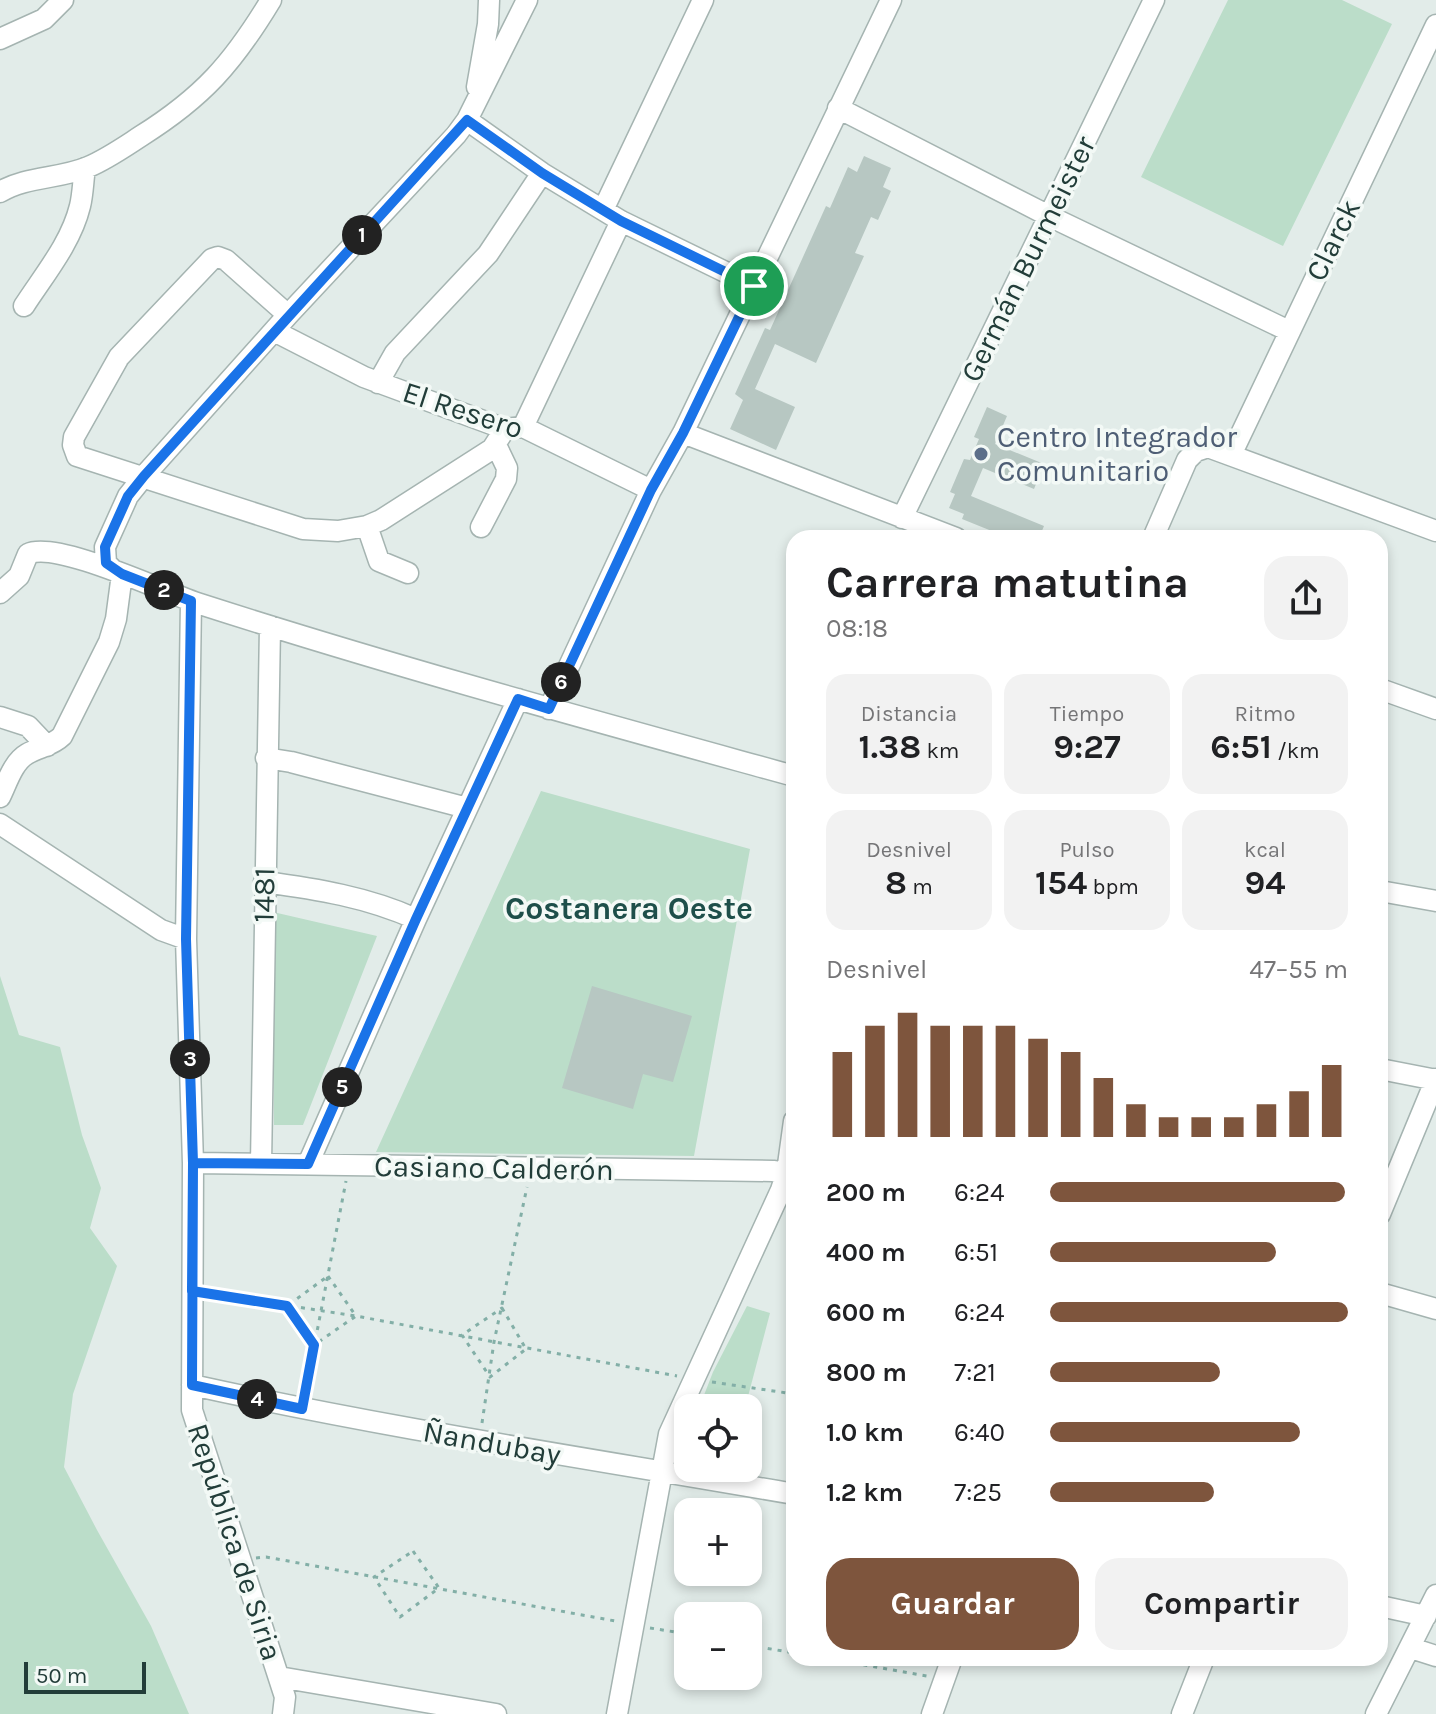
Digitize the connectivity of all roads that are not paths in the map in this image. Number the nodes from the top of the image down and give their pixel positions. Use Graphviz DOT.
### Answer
graph roads {
  1 [pos="63,0"];
  2 [pos="271,0"];
  3 [pos="489,0"];
  4 [pos="527,0"];
  5 [pos="703,0"];
  6 [pos="891,0"];
  7 [pos="1154,0"];
  8 [pos="1436,25"];
  9 [pos="0,39"];
  10 [pos="838,108"];
  11 [pos="470,114"];
  12 [pos="85,168"];
  13 [pos="542,173"];
  14 [pos="0,192"];
  15 [pos="603,210"];
  16 [pos="1049,216"];
  17 [pos="621,221"];
  18 [pos="754,286"];
  19 [pos="24,306"];
  20 [pos="288,315"];
  21 [pos="274,331"];
  22 [pos="1289,331"];
  23 [pos="378,383"];
  24 [pos="683,433"];
  25 [pos="508,434"];
  26 [pos="1231,455"];
  27 [pos="144,476"];
  28 [pos="651,490"];
  29 [pos="902,518"];
  30 [pos="367,526"];
  31 [pos="481,527"];
  32 [pos="934,530"];
  33 [pos="1156,530"];
  34 [pos="1436,531"];
  35 [pos="117,572"];
  36 [pos="408,573"];
  37 [pos="0,593"];
  38 [pos="191,601"];
  39 [pos="270,626"];
  40 [pos="1388,692"];
  41 [pos="518,699"];
  42 [pos="549,709"];
  43 [pos="1436,709"];
  44 [pos="0,717"];
  45 [pos="47,746"];
  46 [pos="266,758"];
  47 [pos="786,774"];
  48 [pos="0,797"];
  49 [pos="467,808"];
  50 [pos="0,824"];
  51 [pos="264,882"];
  52 [pos="1388,892"];
  53 [pos="1436,901"];
  54 [pos="416,919"];
  55 [pos="186,939"];
  56 [pos="1388,1070"];
  57 [pos="1436,1079"];
  58 [pos="193,1163"];
  59 [pos="261,1164"];
  60 [pos="308,1164"];
  61 [pos="786,1173"];
  62 [pos="786,1182"];
  63 [pos="1388,1195"];
  64 [pos="1388,1295"];
  65 [pos="1436,1309"];
  66 [pos="192,1385"];
  67 [pos="661,1471"];
  68 [pos="786,1493"];
  69 [pos="1436,1595"];
  70 [pos="1388,1608"];
  71 [pos="1426,1616"];
  72 [pos="1411,1648"];
  73 [pos="1436,1656"];
  74 [pos="949,1666"];
  75 [pos="1201,1666"];
  76 [pos="279,1677"];
  77 [pos="283,1714"];
  78 [pos="496,1714"];
  79 [pos="617,1714"];
  80 [pos="932,1714"];
  81 [pos="1182,1714"];
  82 [pos="1376,1714"];
  1 -- 9 [label="street"];
  2 -- 12 [label="street"];
  3 -- 11 [label="street"];
  4 -- 11 [label="street"];
  5 -- 15 [label="street"];
  6 -- 10 [label="street"];
  7 -- 16 [label="street, Germán Burmeister"];
  8 -- 22 [label="street, Clarck"];
  10 -- 16 [label="street"];
  10 -- 18 [label="street"];
  11 -- 13 [label="street"];
  11 -- 20 [label="street"];
  12 -- 14 [label="street"];
  12 -- 19 [label="street"];
  13 -- 15 [label="street"];
  13 -- 23 [label="street"];
  15 -- 17 [label="street"];
  16 -- 22 [label="street"];
  16 -- 29 [label="street, Germán Burmeister"];
  17 -- 18 [label="street"];
  17 -- 25 [label="street"];
  18 -- 24 [label="street"];
  20 -- 21 [label="street"];
  20 -- 27 [label="street"];
  21 -- 23 [label="street, El Resero"];
  21 -- 27 [label="street"];
  22 -- 26 [label="street, Clarck"];
  23 -- 25 [label="street, El Resero"];
  24 -- 28 [label="street"];
  24 -- 29 [label="street"];
  25 -- 28 [label="street, El Resero"];
  25 -- 30 [label="street"];
  25 -- 31 [label="street"];
  26 -- 33 [label="street"];
  26 -- 34 [label="street"];
  27 -- 30 [label="street"];
  27 -- 35 [label="street"];
  28 -- 42 [label="street"];
  29 -- 32 [label="street"];
  30 -- 36 [label="street"];
  35 -- 37 [label="street"];
  35 -- 38 [label="street"];
  35 -- 45 [label="street"];
  38 -- 39 [label="street"];
  38 -- 55 [label="street, República de Siria"];
  39 -- 41 [label="street"];
  39 -- 46 [label="street, 1481"];
  40 -- 43 [label="street"];
  41 -- 42 [label="street"];
  41 -- 49 [label="street"];
  42 -- 47 [label="street"];
  44 -- 45 [label="street"];
  45 -- 48 [label="street"];
  46 -- 49 [label="street"];
  46 -- 51 [label="street, 1481"];
  49 -- 54 [label="street"];
  50 -- 55 [label="street"];
  51 -- 54 [label="street"];
  51 -- 59 [label="street, 1481"];
  52 -- 53 [label="street"];
  54 -- 60 [label="street"];
  55 -- 58 [label="street, República de Siria"];
  56 -- 57 [label="street"];
  57 -- 63 [label="street"];
  58 -- 59 [label="street, Casiano Calderón"];
  58 -- 66 [label="street, República de Siria"];
  59 -- 60 [label="street, Casiano Calderón"];
  60 -- 61 [label="street, Casiano Calderón"];
  62 -- 67 [label="street"];
  64 -- 65 [label="street"];
  66 -- 67 [label="street, Ñandubay"];
  66 -- 76 [label="street, República de Siria"];
  67 -- 68 [label="street, Ñandubay"];
  67 -- 79 [label="street"];
  69 -- 71 [label="street"];
  70 -- 71 [label="street"];
  71 -- 72 [label="street"];
  72 -- 73 [label="street"];
  72 -- 82 [label="street"];
  74 -- 80 [label="street"];
  75 -- 81 [label="street"];
  76 -- 77 [label="street, República de Siria"];
  76 -- 78 [label="street"];
}
